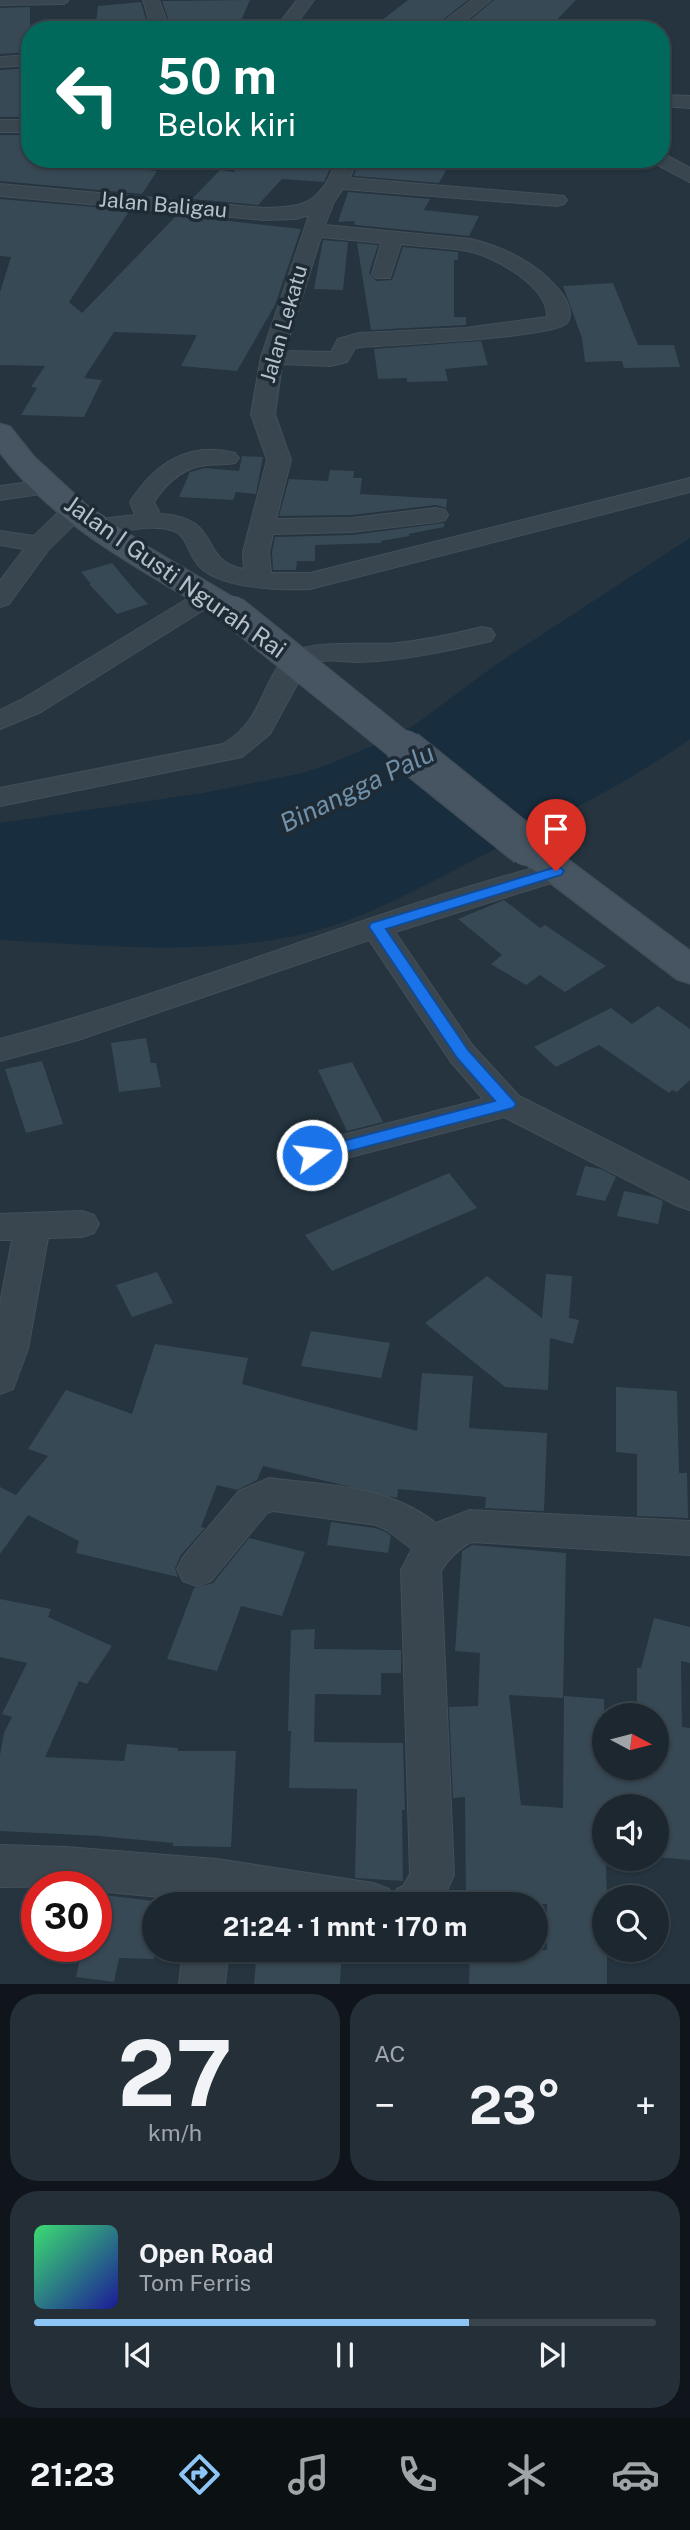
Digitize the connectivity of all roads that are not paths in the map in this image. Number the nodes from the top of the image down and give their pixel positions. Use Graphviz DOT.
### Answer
graph roads {
  1 [pos="151,0"];
  2 [pos="306,0"];
  3 [pos="482,0"];
  4 [pos="64,1"];
  5 [pos="0,2"];
  6 [pos="158,21"];
  7 [pos="290,21"];
  8 [pos="454,21"];
  9 [pos="21,61"];
  10 [pos="0,62"];
  11 [pos="670,101"];
  12 [pos="690,102"];
  13 [pos="0,126"];
  14 [pos="21,126"];
  15 [pos="670,164"];
  16 [pos="344,168"];
  17 [pos="690,176"];
  18 [pos="338,183"];
  19 [pos="0,190"];
  20 [pos="557,200"];
  21 [pos="324,202"];
  22 [pos="313,230"];
  23 [pos="392,238"];
  24 [pos="383,274"];
  25 [pos="272,357"];
  26 [pos="0,433"];
  27 [pos="227,458"];
  28 [pos="690,485"];
  29 [pos="45,486"];
  30 [pos="0,493"];
  31 [pos="436,515"];
  32 [pos="84,518"];
  33 [pos="151,523"];
  34 [pos="262,527"];
  35 [pos="0,538"];
  36 [pos="40,544"];
  37 [pos="261,578"];
  38 [pos="0,599"];
  39 [pos="221,604"];
  40 [pos="482,635"];
  41 [pos="0,721"];
  42 [pos="0,797"];
  43 [pos="556,871"];
  44 [pos="376,927"];
  45 [pos="690,970"];
  46 [pos="0,1051"];
  47 [pos="507,1104"];
  48 [pos="312,1155"];
  49 [pos="690,1197"];
  50 [pos="82,1224"];
  51 [pos="16,1227"];
  52 [pos="0,1379"];
  53 [pos="690,1538"];
  54 [pos="435,1544"];
  55 [pos="197,1569"];
  56 [pos="0,1866"];
  57 [pos="422,1889"];
  58 [pos="215,1892"];
  59 [pos="205,1962"];
  60 [pos="202,1984"];
  1 -- 6 [label="street"];
  2 -- 7 [label="street"];
  3 -- 8 [label="street"];
  4 -- 5 [label="lane"];
  9 -- 10 [label="street"];
  11 -- 12 [label="street"];
  13 -- 14 [label="street"];
  15 -- 17 [label="street"];
  16 -- 18 [label="street, Jalan Lekatu"];
  18 -- 20 [label="street"];
  18 -- 21 [label="street, Jalan Lekatu"];
  19 -- 21 [label="street, Jalan Baligau"];
  21 -- 22 [label="street, Jalan Lekatu"];
  22 -- 23 [label="street"];
  22 -- 25 [label="street, Jalan Lekatu"];
  23 -- 24 [label="street"];
  23 -- 25 [label="street"];
  25 -- 34 [label="street, Jalan Lekatu"];
  26 -- 29 [label="main road, Jalan I Gusti Ngurah Rai"];
  27 -- 33 [label="street"];
  28 -- 37 [label="street"];
  29 -- 30 [label="street"];
  29 -- 32 [label="main road, Jalan I Gusti Ngurah Rai"];
  31 -- 34 [label="street"];
  32 -- 33 [label="street"];
  32 -- 36 [label="street"];
  32 -- 39 [label="main road, Jalan I Gusti Ngurah Rai"];
  33 -- 37 [label="street"];
  34 -- 37 [label="street, Jalan Lekatu"];
  35 -- 36 [label="street"];
  36 -- 38 [label="street"];
  39 -- 41 [label="street"];
  39 -- 43 [label="main road, Jalan I Gusti Ngurah Rai, bridge"];
  40 -- 42 [label="street"];
  43 -- 44 [label="street"];
  43 -- 45 [label="main road, Jalan I Gusti Ngurah Rai"];
  44 -- 46 [label="street"];
  44 -- 47 [label="street"];
  47 -- 48 [label="street"];
  47 -- 49 [label="street"];
  50 -- 51 [label="street"];
  51 -- 52 [label="street"];
  53 -- 54 [label="street"];
  54 -- 55 [label="street"];
  54 -- 57 [label="street"];
  56 -- 58 [label="street"];
  59 -- 60 [label="street"];
}
